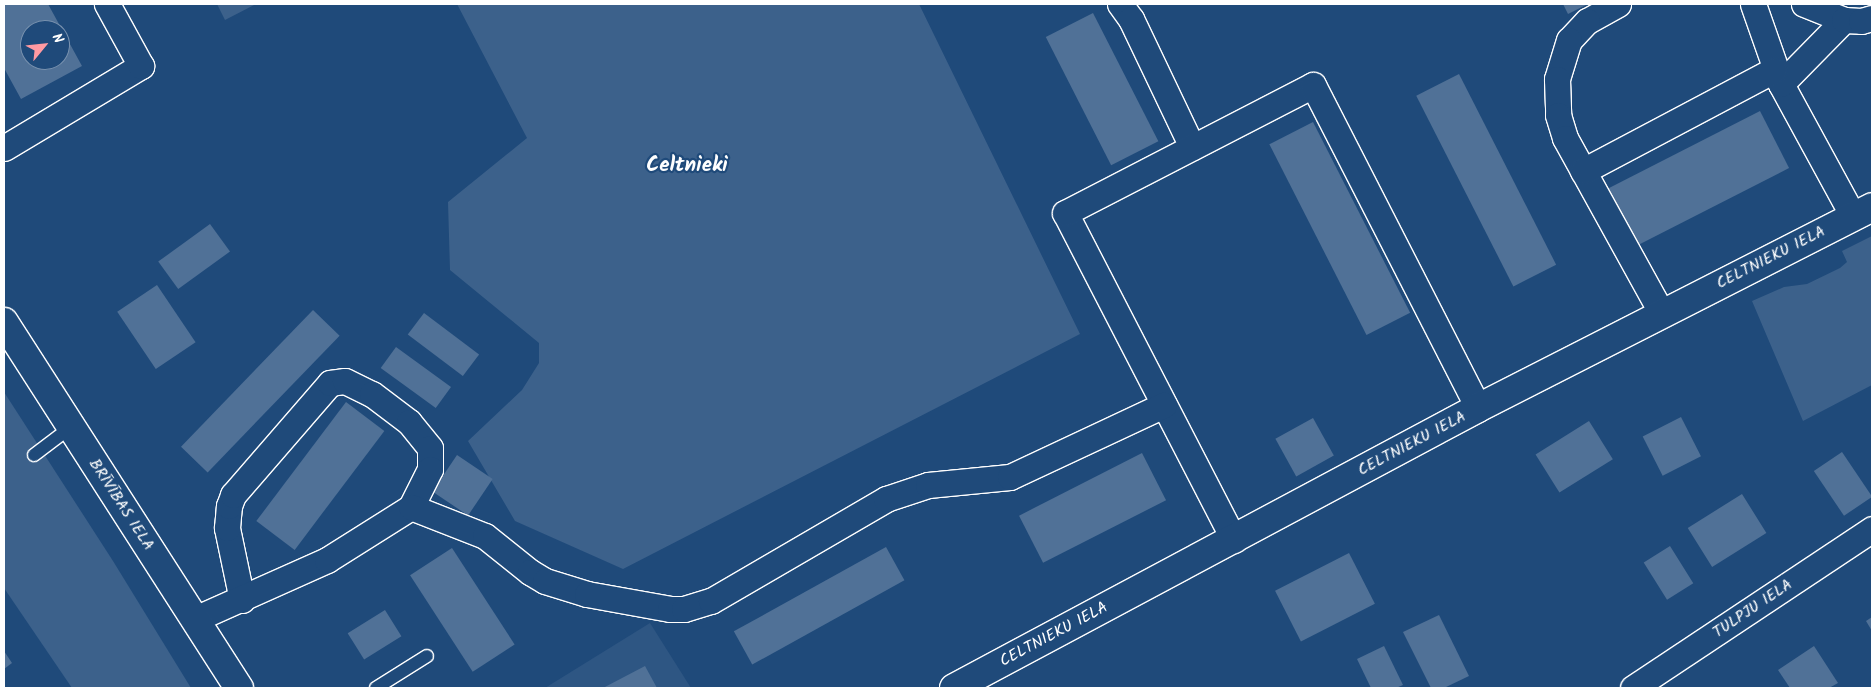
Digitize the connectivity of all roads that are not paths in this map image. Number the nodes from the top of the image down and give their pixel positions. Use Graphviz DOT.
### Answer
graph roads {
  1 [pos="106,4"];
  2 [pos="1120,4"];
  3 [pos="1618,4"];
  4 [pos="1753,4"];
  5 [pos="1804,4"];
  6 [pos="1872,18"];
  7 [pos="1844,20"];
  8 [pos="1777,77"];
  9 [pos="1192,147"];
  10 [pos="4,148"];
  11 [pos="1583,171"];
  12 [pos="1863,212"];
  13 [pos="1662,314"];
  14 [pos="4,322"];
  15 [pos="1164,405"];
  16 [pos="1478,408"];
  17 [pos="71,427"];
  18 [pos="34,455"];
  19 [pos="411,506"];
  20 [pos="1872,529"];
  21 [pos="1234,540"];
  22 [pos="242,600"];
  23 [pos="195,619"];
  24 [pos="427,656"];
  25 [pos="239,688"];
  26 [pos="376,688"];
  27 [pos="954,688"];
  28 [pos="1633,688"];
  1 -- 10 [label="street"];
  2 -- 9 [label="street"];
  3 -- 11 [label="street"];
  4 -- 8 [label="street"];
  5 -- 7 [label="street"];
  6 -- 7 [label="street"];
  7 -- 8 [label="street"];
  8 -- 11 [label="street"];
  8 -- 12 [label="street"];
  9 -- 15 [label="street"];
  9 -- 16 [label="street"];
  11 -- 13 [label="street"];
  12 -- 13 [label="street, CELTNIEKU IELA"];
  13 -- 16 [label="street, CELTNIEKU IELA"];
  14 -- 17 [label="street, BRĪVĪBAS IELA"];
  15 -- 19 [label="street"];
  15 -- 21 [label="street"];
  16 -- 21 [label="street, CELTNIEKU IELA"];
  17 -- 18 [label="lane"];
  17 -- 23 [label="street, BRĪVĪBAS IELA"];
  19 -- 22 [label="street"];
  19 -- 22 [label="street"];
  20 -- 28 [label="street, TULPJU IELA"];
  21 -- 27 [label="street, CELTNIEKU IELA"];
  22 -- 23 [label="street"];
  23 -- 25 [label="street, BRĪVĪBAS IELA"];
  24 -- 26 [label="lane"];
}
